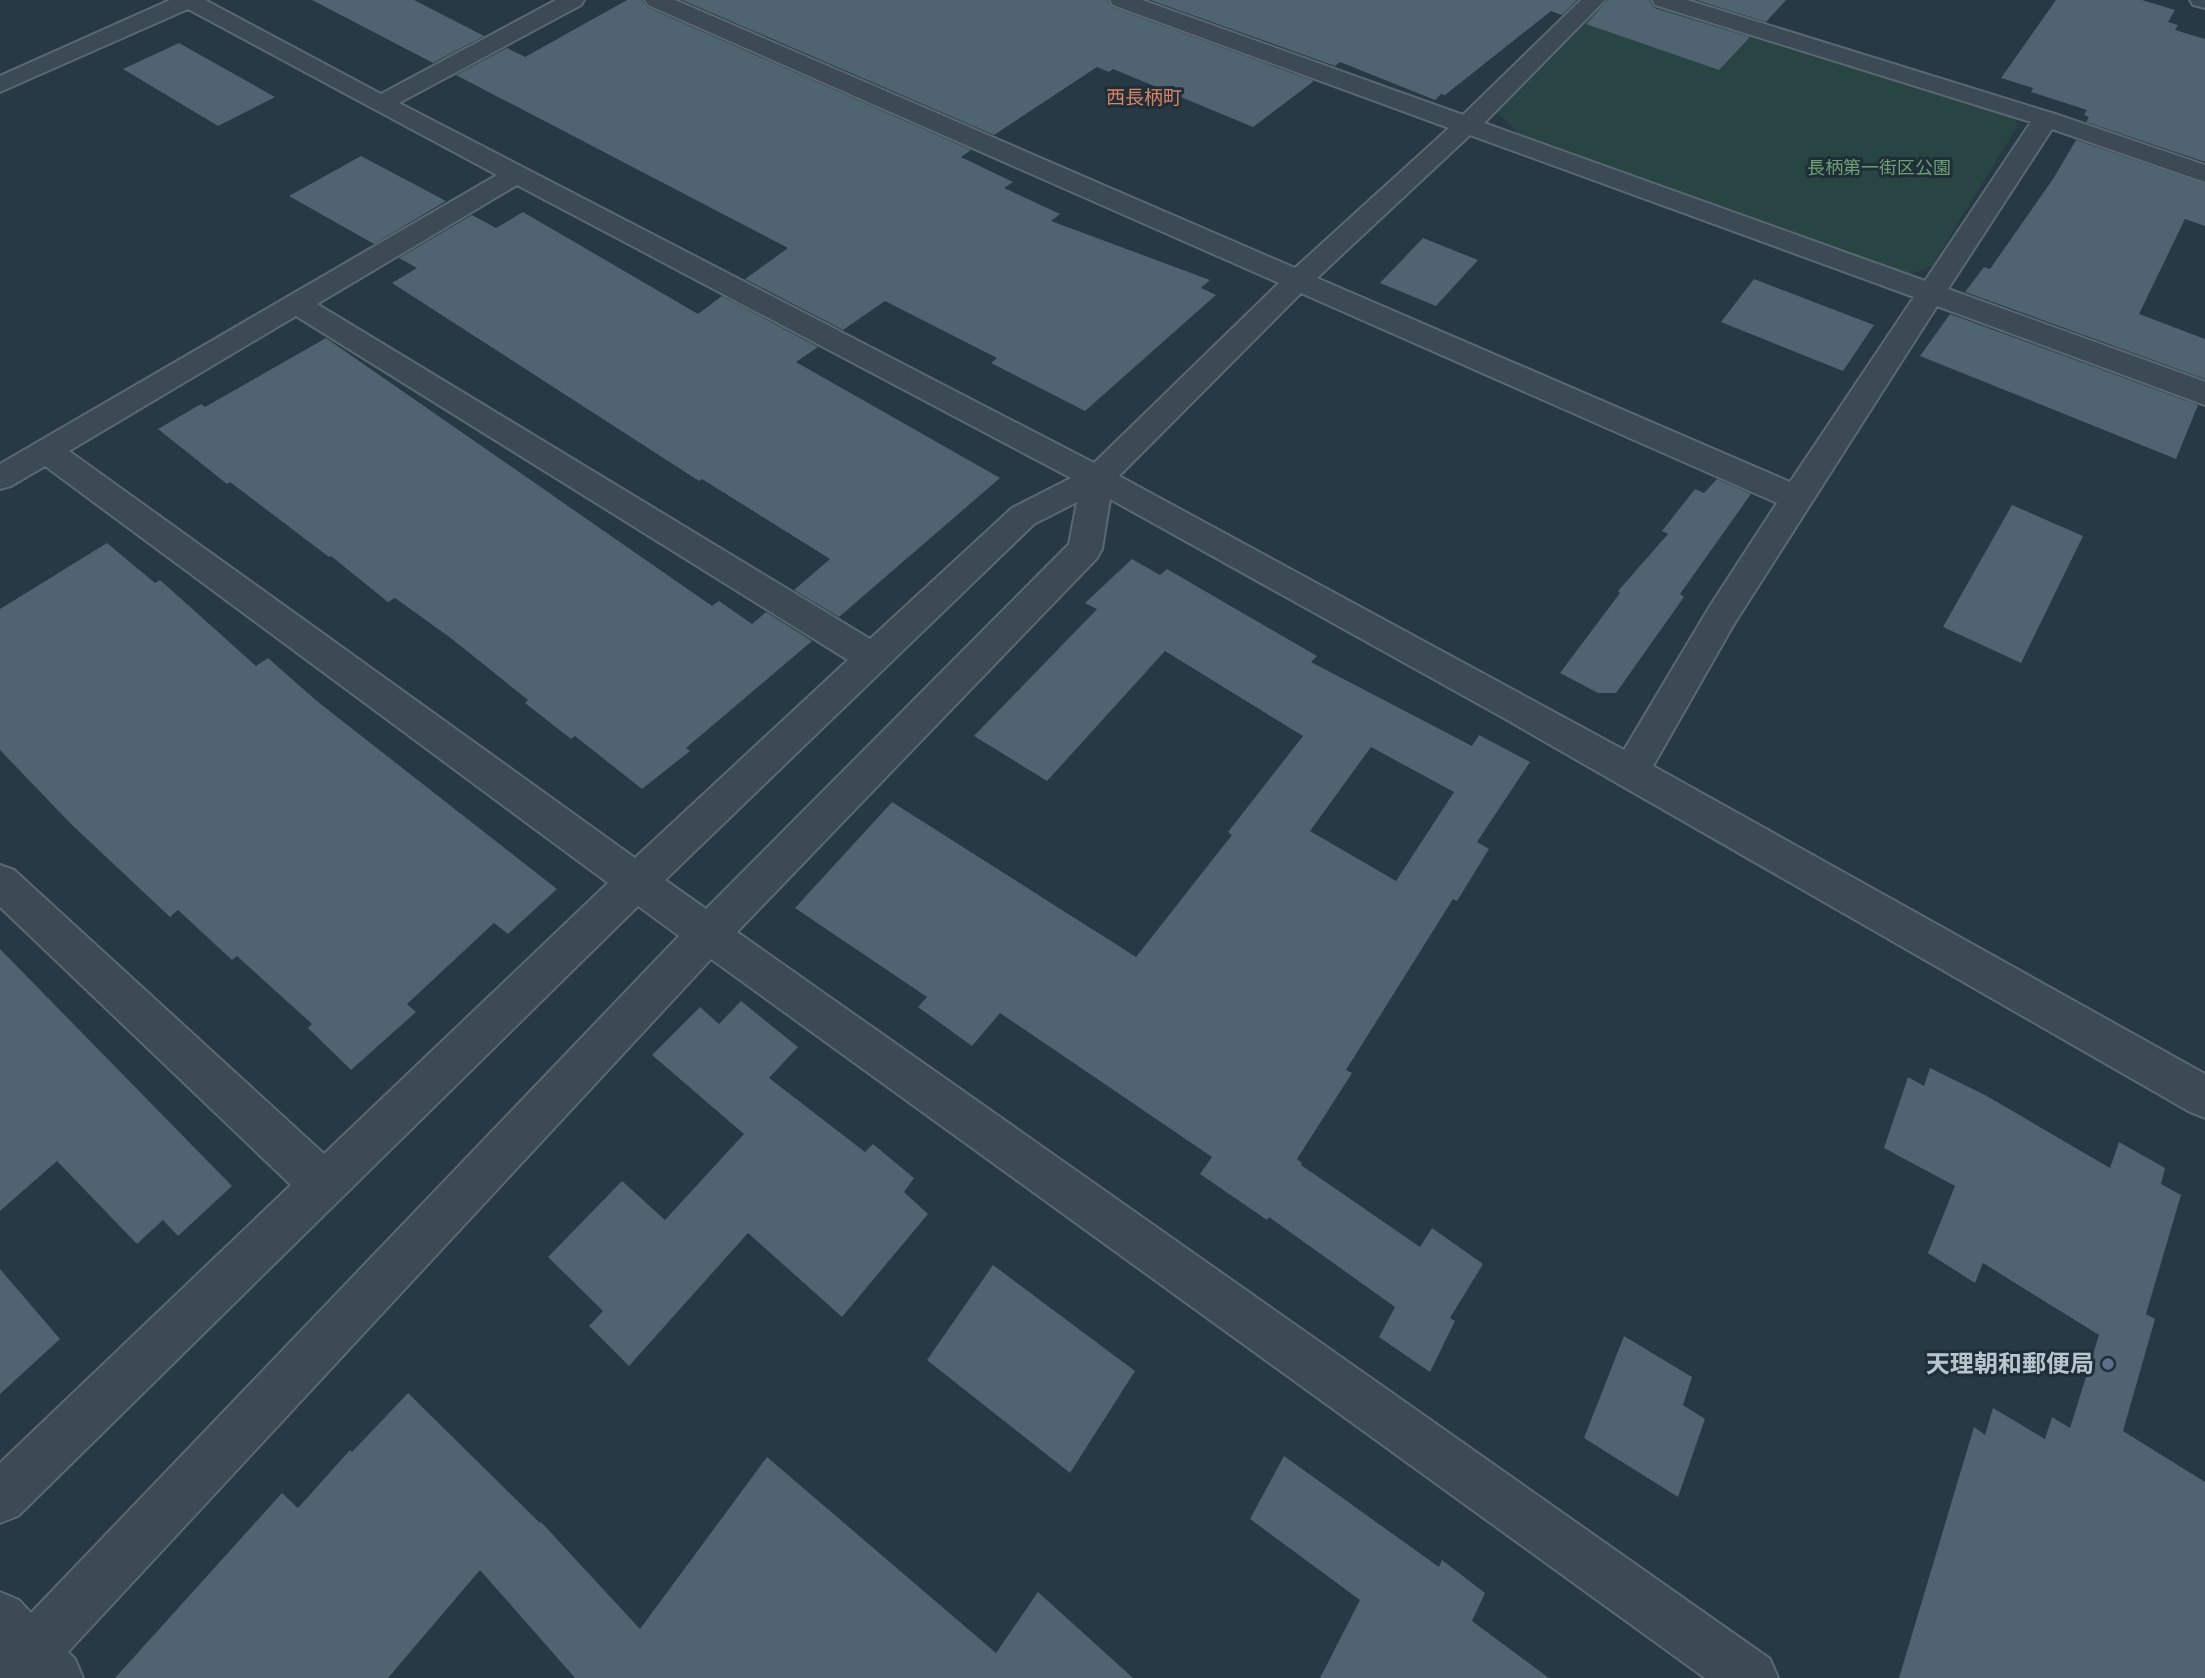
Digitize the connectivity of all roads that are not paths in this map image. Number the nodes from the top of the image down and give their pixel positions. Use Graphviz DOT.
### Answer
graph roads {
  1 [pos="189,0"];
  2 [pos="573,0"];
  3 [pos="656,0"];
  4 [pos="1121,0"];
  5 [pos="1594,0"];
  6 [pos="1663,0"];
  7 [pos="0,85"];
  8 [pos="380,104"];
  9 [pos="2046,120"];
  10 [pos="1466,126"];
  11 [pos="517,174"];
  12 [pos="2205,174"];
  13 [pos="1298,280"];
  14 [pos="1932,295"];
  15 [pos="297,304"];
  16 [pos="2199,391"];
  17 [pos="47,450"];
  18 [pos="0,478"];
  19 [pos="1098,478"];
  20 [pos="1796,498"];
  21 [pos="872,659"];
  22 [pos="1630,772"];
  23 [pos="0,882"];
  24 [pos="636,882"];
  25 [pos="708,934"];
  26 [pos="2205,1097"];
  27 [pos="324,1185"];
  28 [pos="0,1499"];
  29 [pos="23,1657"];
  30 [pos="1751,1678"];
  1 -- 7 [label="street"];
  1 -- 8 [label="street"];
  2 -- 8 [label="street"];
  3 -- 13 [label="street"];
  4 -- 10 [label="street"];
  5 -- 10 [label="street"];
  6 -- 9 [label="street"];
  8 -- 11 [label="street"];
  9 -- 12 [label="street"];
  9 -- 14 [label="street"];
  10 -- 13 [label="street"];
  10 -- 14 [label="street"];
  11 -- 15 [label="street"];
  11 -- 19 [label="street"];
  13 -- 19 [label="street"];
  13 -- 20 [label="street"];
  14 -- 16 [label="street"];
  14 -- 20 [label="street"];
  15 -- 17 [label="street"];
  15 -- 21 [label="street"];
  17 -- 18 [label="street"];
  17 -- 24 [label="street"];
  19 -- 21 [label="street"];
  19 -- 22 [label="street"];
  19 -- 25 [label="street"];
  20 -- 22 [label="street"];
  21 -- 24 [label="street"];
  22 -- 26 [label="street"];
  23 -- 27 [label="street"];
  24 -- 25 [label="street"];
  24 -- 27 [label="street"];
  25 -- 29 [label="street"];
  25 -- 30 [label="street"];
  27 -- 28 [label="street"];
}
